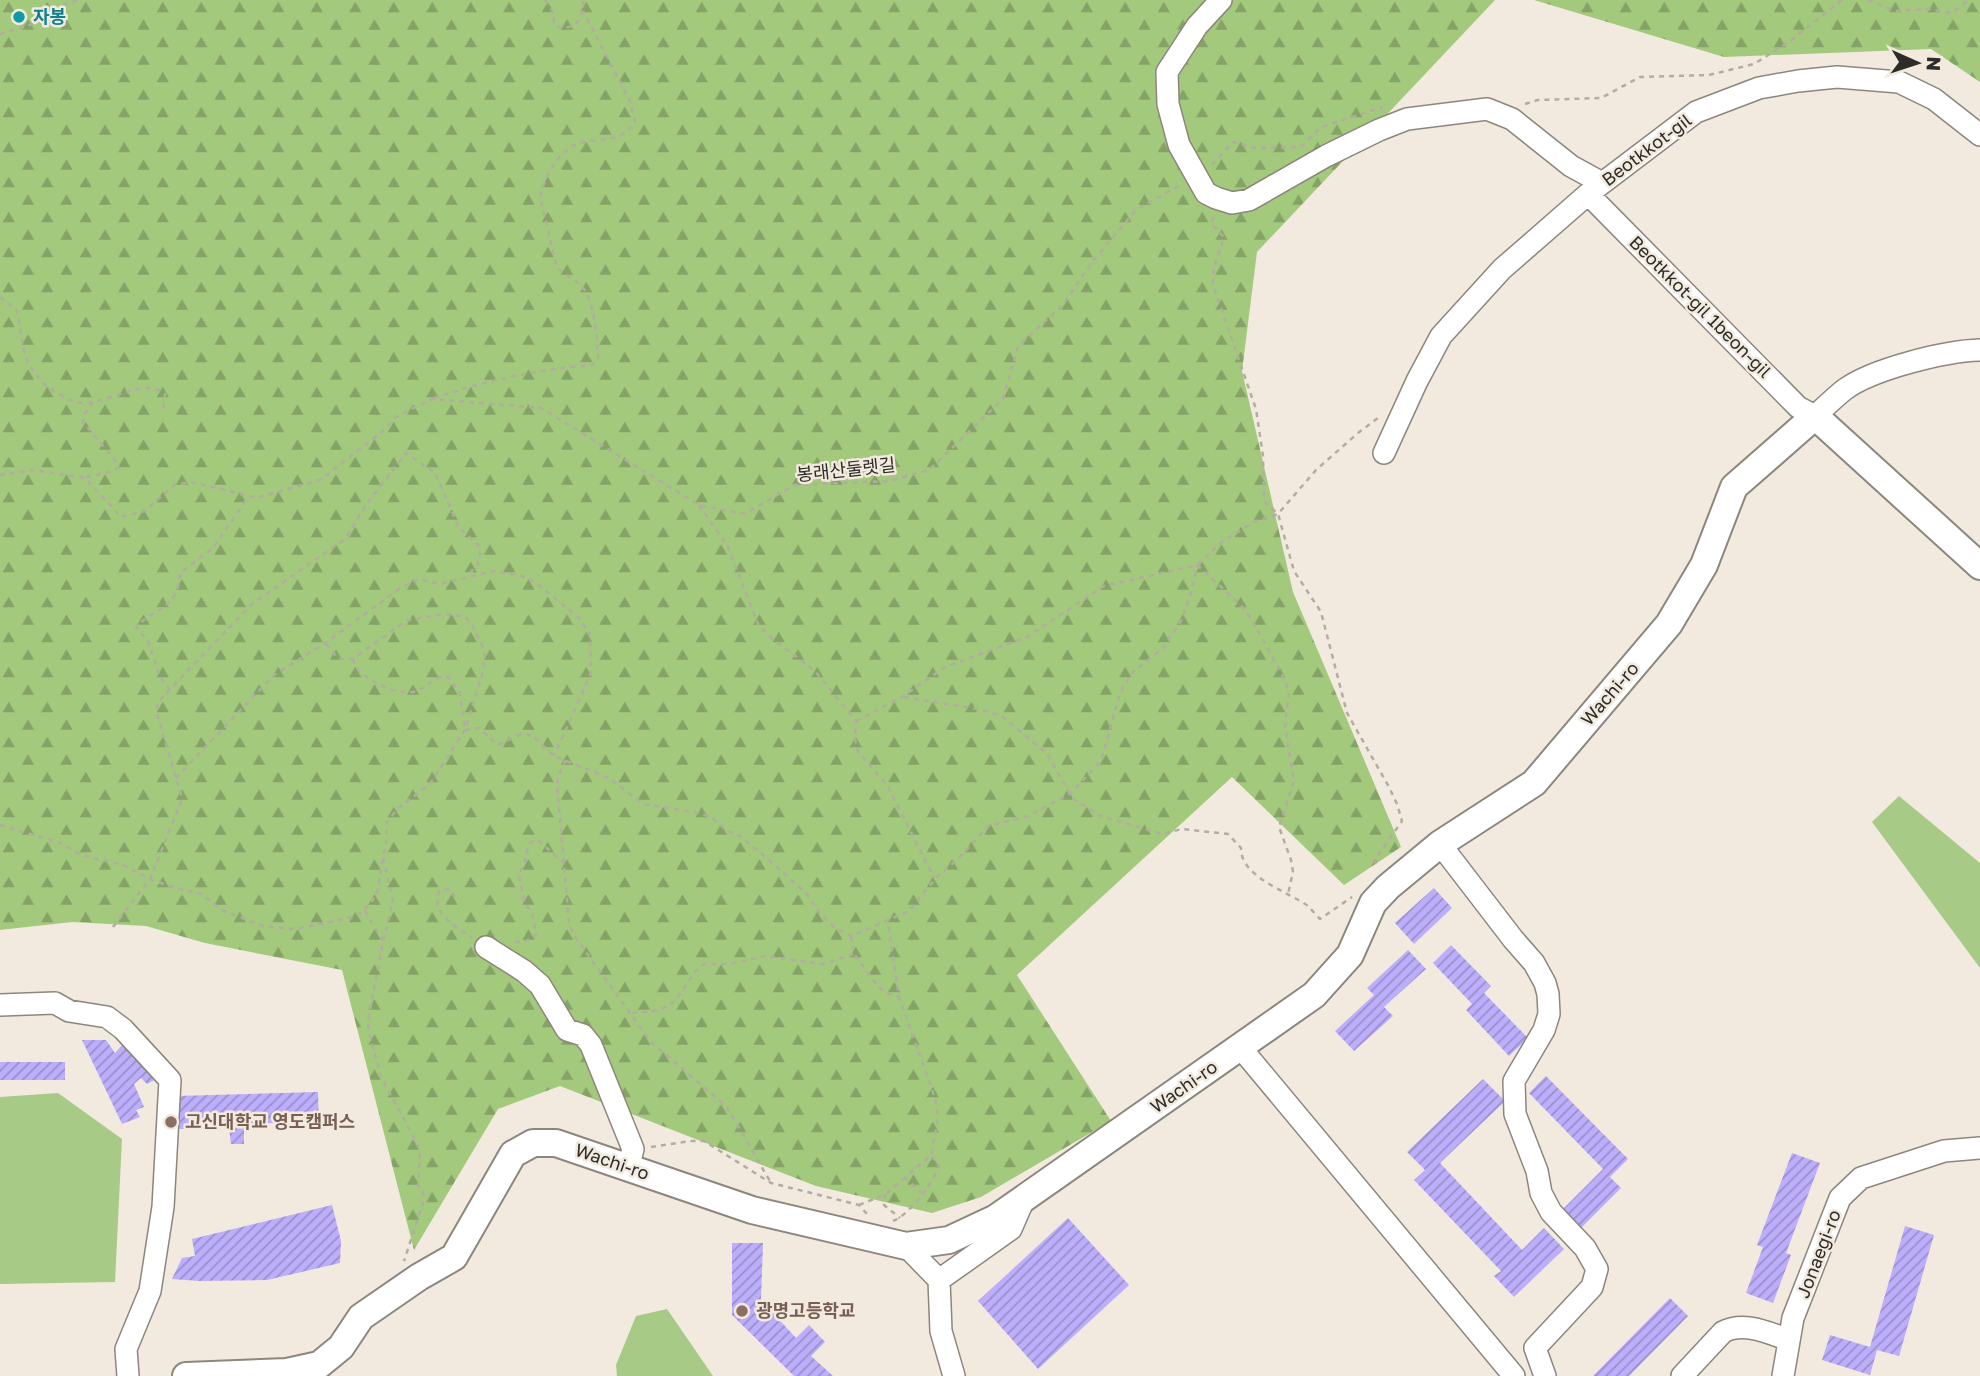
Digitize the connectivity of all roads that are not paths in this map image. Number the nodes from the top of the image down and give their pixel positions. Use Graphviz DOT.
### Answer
graph roads {
  1 [pos="1221,0"];
  2 [pos="1980,135"];
  3 [pos="1595,189"];
  4 [pos="1980,350"];
  5 [pos="1815,416"];
  6 [pos="1384,453"];
  7 [pos="1980,566"];
  8 [pos="1440,844"];
  9 [pos="486,947"];
  10 [pos="0,1005"];
  11 [pos="1240,1047"];
  12 [pos="1980,1148"];
  13 [pos="631,1158"];
  14 [pos="1024,1199"];
  15 [pos="906,1246"];
  16 [pos="939,1280"];
  17 [pos="1789,1340"];
  18 [pos="1535,1349"];
  19 [pos="1513,1374"];
  20 [pos="128,1376"];
  21 [pos="186,1376"];
  22 [pos="954,1376"];
  23 [pos="1545,1376"];
  24 [pos="1682,1376"];
  25 [pos="1783,1376"];
  1 -- 3 [label="street, Beotkkot-gil 1beon-gil"];
  2 -- 3 [label="street, Beotkkot-gil"];
  3 -- 5 [label="street, Beotkkot-gil 1beon-gil"];
  3 -- 6 [label="street, Beotkkot-gil"];
  4 -- 5 [label="street"];
  5 -- 7 [label="main road"];
  5 -- 8 [label="main road, Wachi-ro"];
  8 -- 11 [label="main road, Wachi-ro"];
  8 -- 18 [label="street"];
  9 -- 13 [label="street"];
  10 -- 20 [label="street"];
  11 -- 14 [label="main road, Wachi-ro"];
  11 -- 19 [label="street"];
  12 -- 17 [label="street, Jonaegi-ro"];
  13 -- 15 [label="main road, Wachi-ro"];
  13 -- 21 [label="main road, Wachi-ro"];
  14 -- 15 [label="main road, Wachi-ro"];
  14 -- 16 [label="street"];
  15 -- 16 [label="street"];
  16 -- 22 [label="street"];
  17 -- 24 [label="street"];
  17 -- 25 [label="street, Jonaegi-ro"];
  18 -- 19 [label="street"];
  18 -- 23 [label="street"];
}
